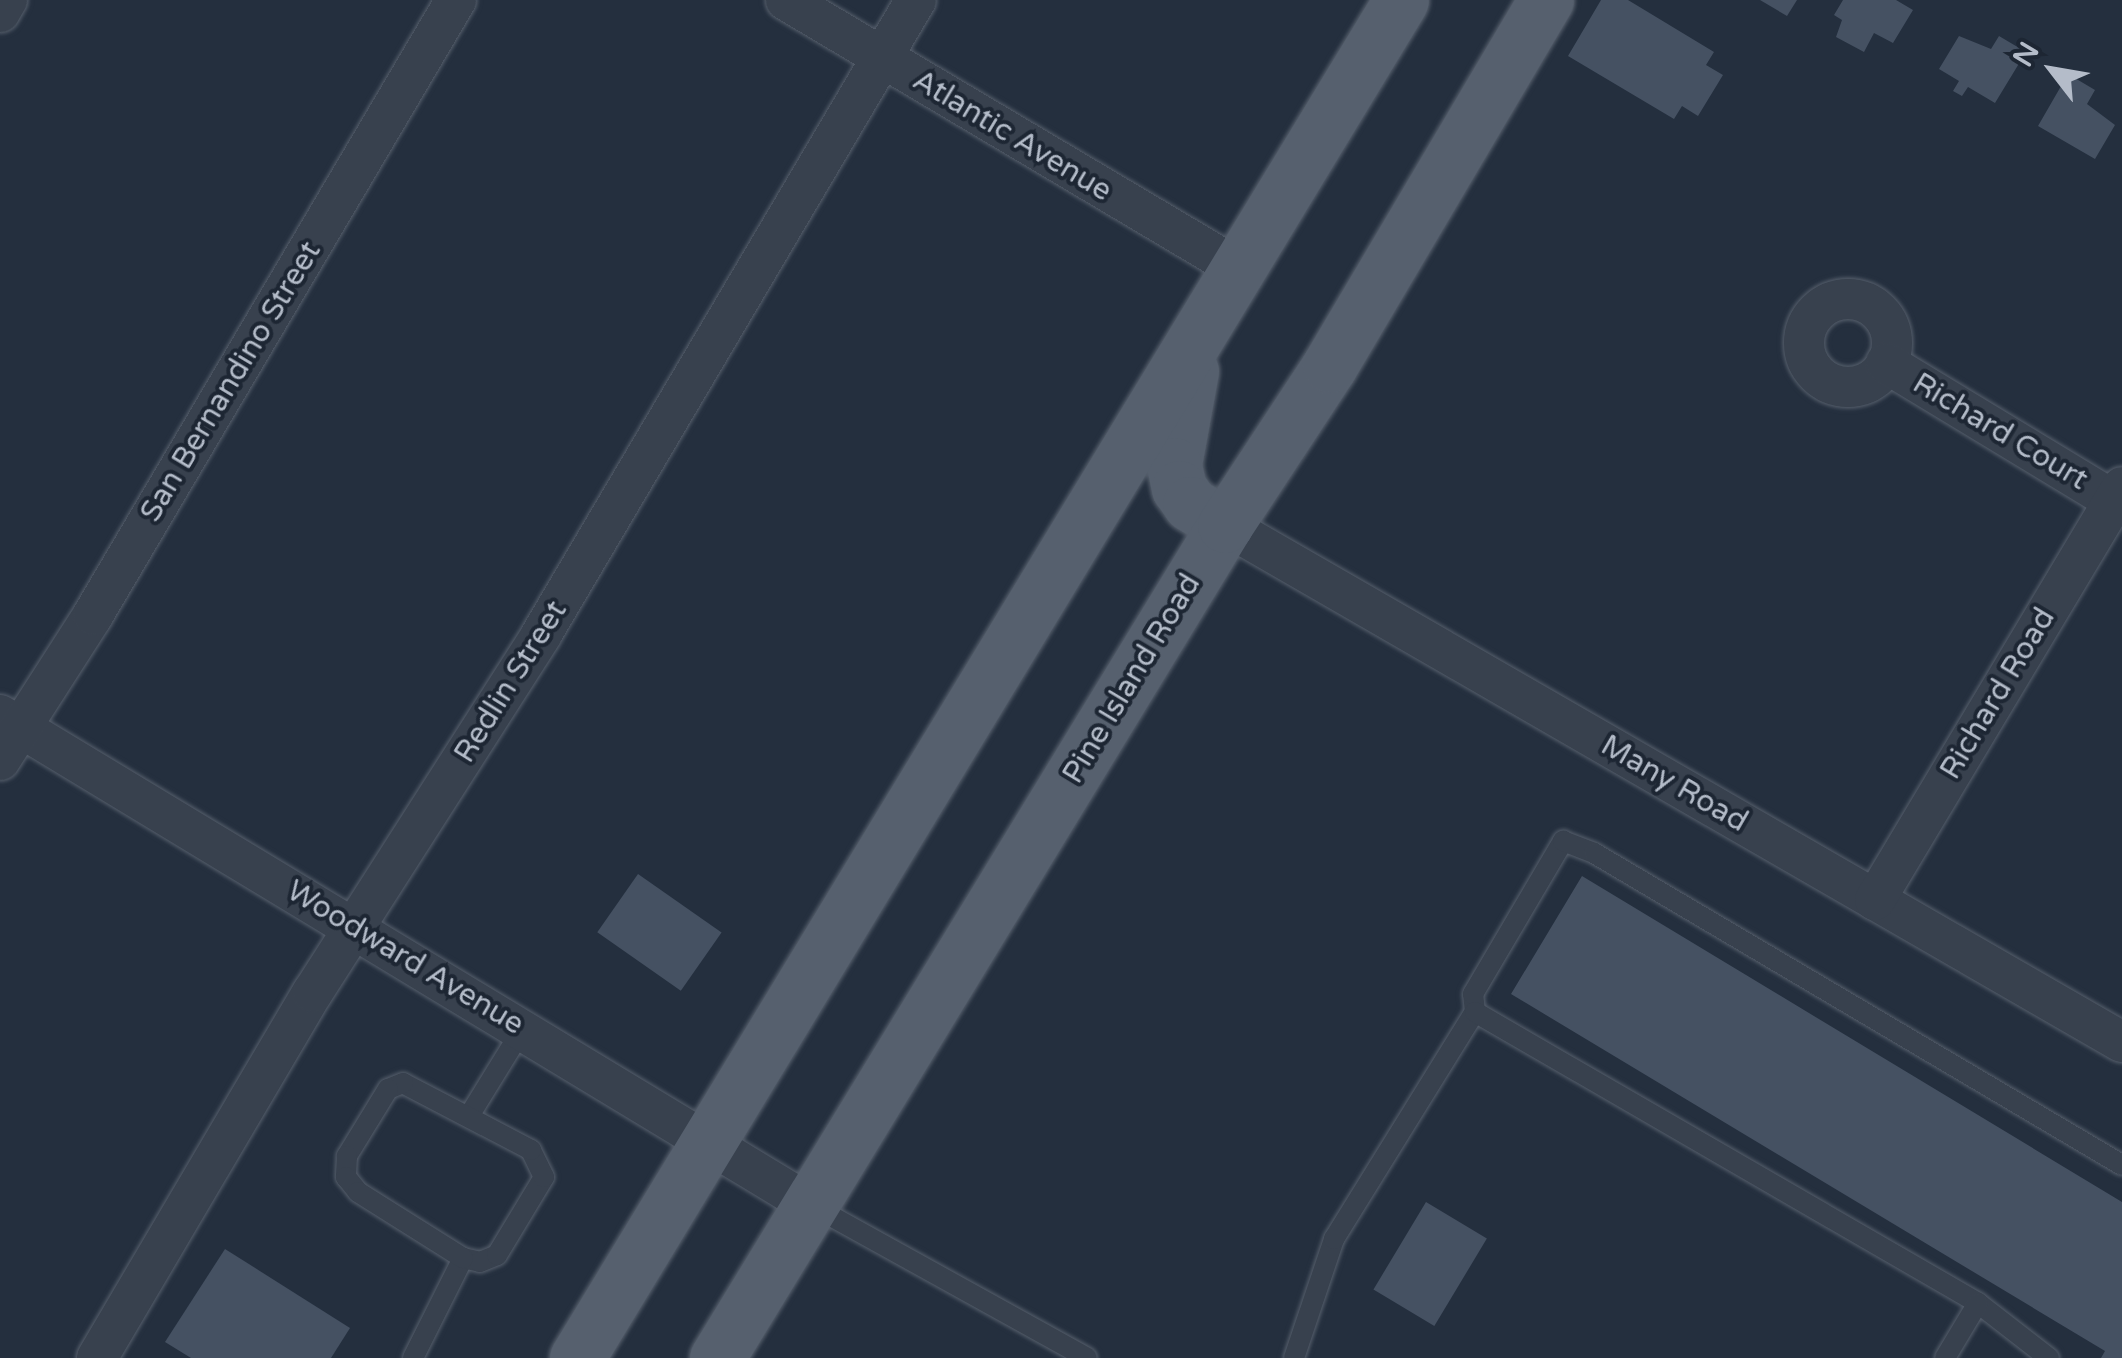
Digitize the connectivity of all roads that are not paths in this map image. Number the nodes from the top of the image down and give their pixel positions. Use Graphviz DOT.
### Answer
graph roads {
  1 [pos="7,0"];
  2 [pos="456,0"];
  3 [pos="786,0"];
  4 [pos="916,0"];
  5 [pos="1401,0"];
  6 [pos="1546,0"];
  7 [pos="0,12"];
  8 [pos="882,57"];
  9 [pos="1239,269"];
  10 [pos="1199,334"];
  11 [pos="1886,364"];
  12 [pos="2118,494"];
  13 [pos="1226,524"];
  14 [pos="7,734"];
  15 [pos="1875,900"];
  16 [pos="358,928"];
  17 [pos="1475,1012"];
  18 [pos="522,1030"];
  19 [pos="2122,1042"];
  20 [pos="469,1116"];
  21 [pos="708,1144"];
  22 [pos="2122,1165"];
  23 [pos="810,1204"];
  24 [pos="463,1258"];
  25 [pos="1978,1303"];
  26 [pos="413,1355"];
  27 [pos="96,1358"];
  28 [pos="577,1358"];
  29 [pos="717,1358"];
  30 [pos="1087,1358"];
  31 [pos="1294,1358"];
  32 [pos="1946,1358"];
  33 [pos="2049,1358"];
  1 -- 7 [label="street"];
  2 -- 14 [label="street, San Bernandino Street"];
  3 -- 8 [label="street, Atlantic Avenue"];
  4 -- 8 [label="street, Redlin Street"];
  5 -- 9 [label="main road"];
  6 -- 13 [label="main road, Pine Island Road"];
  8 -- 9 [label="street, Atlantic Avenue"];
  8 -- 16 [label="street, Redlin Street"];
  9 -- 10 [label="main road"];
  10 -- 13 [label="main road"];
  10 -- 21 [label="main road"];
  11 -- 12 [label="street, Richard Court"];
  12 -- 15 [label="street, Richard Road"];
  13 -- 15 [label="street, Many Road"];
  13 -- 23 [label="main road, Pine Island Road"];
  14 -- 16 [label="street, Woodward Avenue"];
  15 -- 19 [label="street, Many Road"];
  16 -- 18 [label="street, Woodward Avenue"];
  16 -- 27 [label="street, Redlin Street"];
  17 -- 22 [label="lane"];
  17 -- 25 [label="lane"];
  17 -- 31 [label="lane"];
  18 -- 20 [label="lane"];
  18 -- 21 [label="street, Woodward Avenue"];
  20 -- 24 [label="lane"];
  20 -- 24 [label="lane"];
  21 -- 23 [label="street, Woodward Avenue"];
  21 -- 28 [label="main road"];
  23 -- 29 [label="main road, Pine Island Road"];
  23 -- 30 [label="lane"];
  24 -- 26 [label="lane"];
  25 -- 32 [label="lane"];
  25 -- 33 [label="lane"];
}
